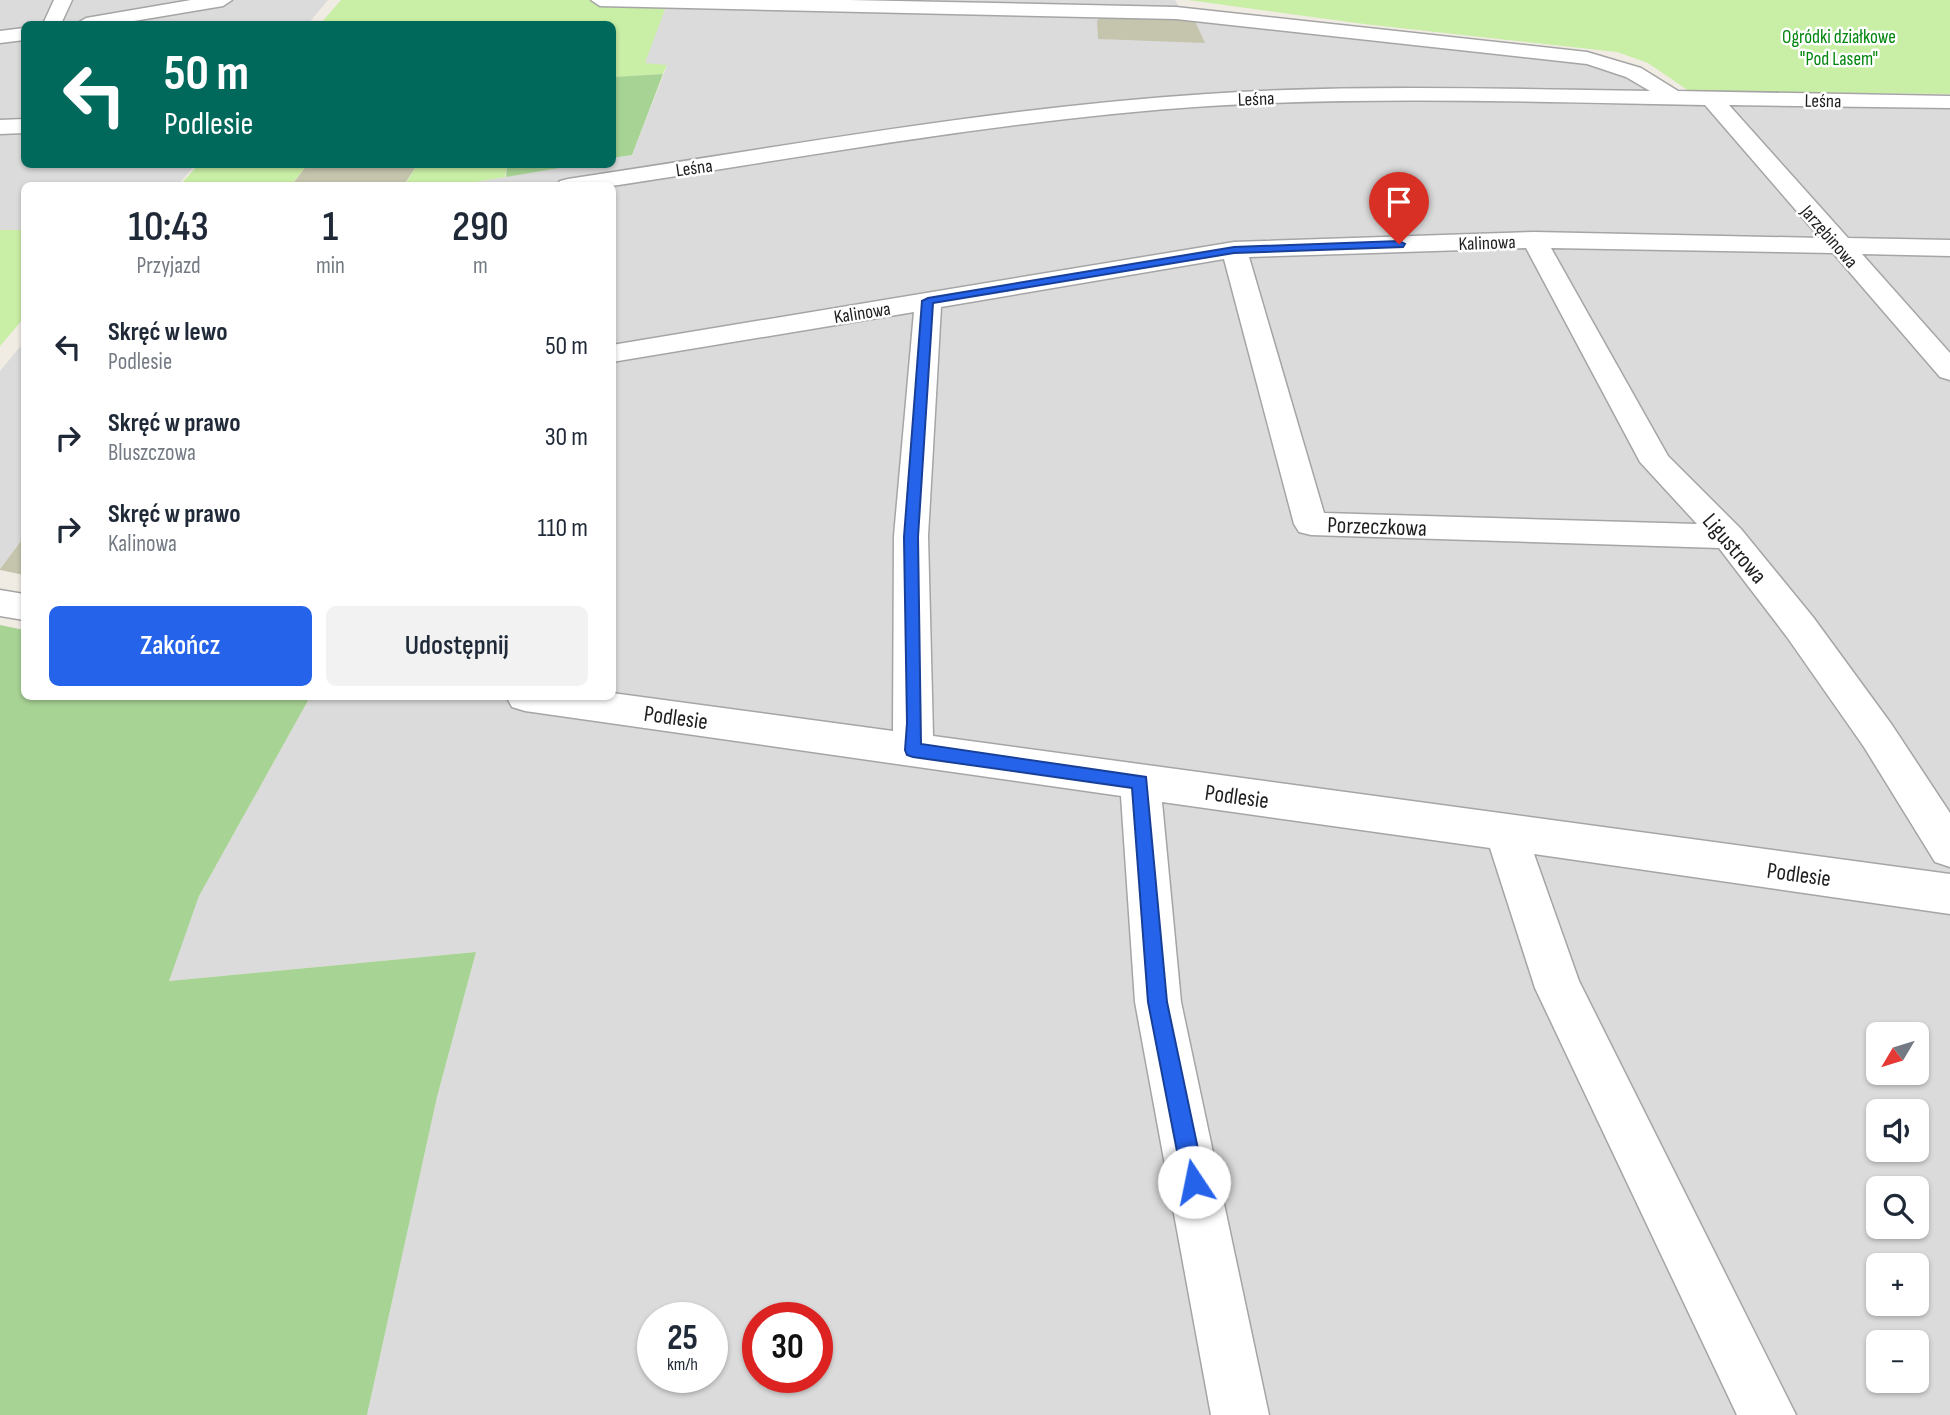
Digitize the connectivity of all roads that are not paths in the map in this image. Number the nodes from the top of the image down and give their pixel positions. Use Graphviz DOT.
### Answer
graph roads {
  1 [pos="63,0"];
  2 [pos="223,0"];
  3 [pos="600,0"];
  4 [pos="53,21"];
  5 [pos="103,21"];
  6 [pos="21,34"];
  7 [pos="0,37"];
  8 [pos="1673,98"];
  9 [pos="1712,99"];
  10 [pos="1950,102"];
  11 [pos="21,126"];
  12 [pos="0,127"];
  13 [pos="595,182"];
  14 [pos="1534,240"];
  15 [pos="1839,247"];
  16 [pos="1950,248"];
  17 [pos="1234,250"];
  18 [pos="928,301"];
  19 [pos="616,353"];
  20 [pos="1950,371"];
  21 [pos="1729,537"];
  22 [pos="0,603"];
  23 [pos="21,606"];
  24 [pos="554,700"];
  25 [pos="913,750"];
  26 [pos="1140,782"];
  27 [pos="1506,834"];
  28 [pos="1950,849"];
  29 [pos="1950,894"];
  30 [pos="1240,1415"];
  31 [pos="1767,1415"];
  1 -- 4 [label="street"];
  2 -- 5 [label="street"];
  3 -- 8 [label="street"];
  6 -- 7 [label="street"];
  8 -- 9 [label="street, Leśna"];
  8 -- 13 [label="street, Leśna"];
  9 -- 10 [label="street, Leśna"];
  9 -- 15 [label="street, Jarzębinowa"];
  11 -- 12 [label="street"];
  14 -- 15 [label="street, Kalinowa"];
  14 -- 17 [label="street, Kalinowa"];
  14 -- 21 [label="street, Ligustrowa"];
  15 -- 16 [label="street, Kalinowa"];
  15 -- 20 [label="street, Jarzębinowa"];
  17 -- 18 [label="street, Kalinowa"];
  17 -- 21 [label="street, Porzeczkowa"];
  18 -- 19 [label="street, Kalinowa"];
  18 -- 25 [label="street"];
  21 -- 28 [label="street, Ligustrowa"];
  22 -- 23 [label="street"];
  24 -- 25 [label="street, Podlesie"];
  25 -- 26 [label="street, Podlesie"];
  26 -- 27 [label="street, Podlesie"];
  26 -- 30 [label="street"];
  27 -- 29 [label="street, Podlesie"];
  27 -- 31 [label="street"];
}
